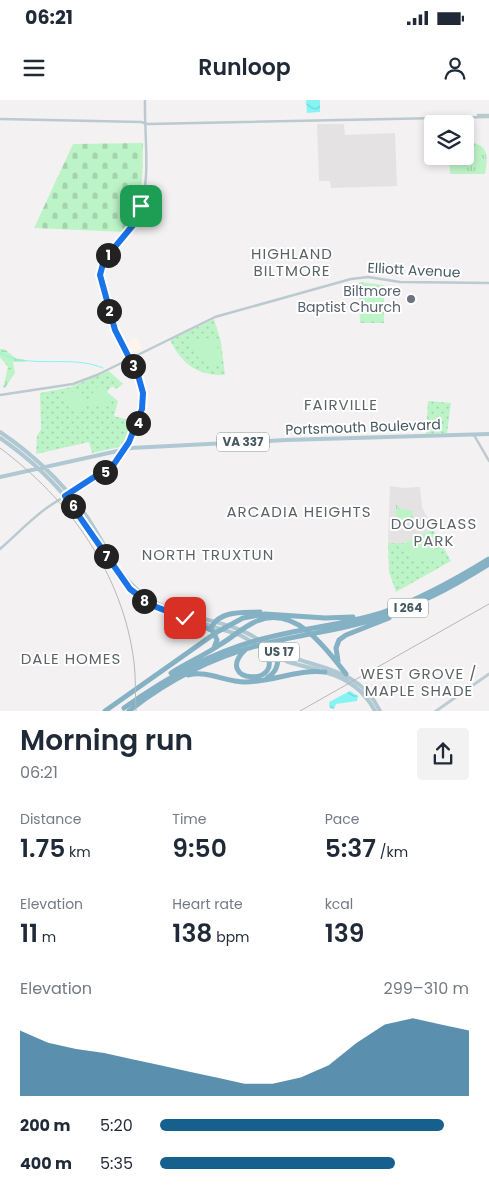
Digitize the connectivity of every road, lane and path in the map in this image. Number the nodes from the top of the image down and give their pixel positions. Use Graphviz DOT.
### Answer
graph roads {
  1 [pos="145,100"];
  2 [pos="489,116"];
  3 [pos="0,119"];
  4 [pos="145,123"];
  5 [pos="489,283"];
  6 [pos="129,359"];
  7 [pos="0,395"];
  8 [pos="0,432"];
  9 [pos="489,434"];
  10 [pos="474,435"];
  11 [pos="0,438"];
  12 [pos="126,449"];
  13 [pos="489,461"];
  14 [pos="44,467"];
  15 [pos="39,469"];
  16 [pos="0,477"];
  17 [pos="67,495"];
  18 [pos="0,549"];
  19 [pos="489,559"];
  20 [pos="489,564"];
  21 [pos="429,598"];
  22 [pos="392,609"];
  23 [pos="310,617"];
  24 [pos="185,618"];
  25 [pos="214,624"];
  26 [pos="318,630"];
  27 [pos="298,633"];
  28 [pos="246,646"];
  29 [pos="264,649"];
  30 [pos="273,649"];
  31 [pos="213,650"];
  32 [pos="278,657"];
  33 [pos="341,668"];
  34 [pos="325,672"];
  35 [pos="346,674"];
  36 [pos="489,674"];
  37 [pos="258,681"];
  38 [pos="145,692"];
  39 [pos="125,710"];
  40 [pos="105,711"];
  41 [pos="374,711"];
  42 [pos="380,711"];
  43 [pos="436,711"];
  1 -- 4 [label="street"];
  2 -- 4 [label="street"];
  3 -- 4 [label="street"];
  4 -- 6 [label="street"];
  5 -- 6 [label="street, Elliott Avenue"];
  6 -- 7 [label="street, Elliott Avenue"];
  6 -- 12 [label="street"];
  8 -- 14 [label="main road, US 17"];
  9 -- 10 [label="main road, Portsmouth Boulevard / VA 337"];
  10 -- 12 [label="main road, Portsmouth Boulevard / VA 337"];
  10 -- 13 [label="street"];
  11 -- 15 [label="main road, US 17"];
  12 -- 14 [label="main road, Portsmouth Boulevard / VA 337"];
  12 -- 17 [label="street"];
  14 -- 15 [label="main road, Portsmouth Boulevard / VA 337"];
  14 -- 17 [label="main road, US 17"];
  15 -- 16 [label="main road, Portsmouth Boulevard / VA 337"];
  15 -- 17 [label="main road, US 17"];
  17 -- 18 [label="street"];
  17 -- 24 [label="main road, US 17"];
  17 -- 25 [label="main road, US 17"];
  19 -- 22 [label="highway, I 264"];
  20 -- 21 [label="highway, I 264"];
  21 -- 26 [label="highway, I 264"];
  21 -- 33 [label="highway"];
  22 -- 23 [label="highway"];
  22 -- 26 [label="highway, I 264"];
  23 -- 25 [label="highway"];
  23 -- 38 [label="highway"];
  24 -- 25 [label="main road, US 17"];
  24 -- 31 [label="highway"];
  25 -- 29 [label="main road, US 17"];
  25 -- 30 [label="main road, US 17"];
  26 -- 27 [label="highway, I 264"];
  27 -- 28 [label="highway, I 264"];
  27 -- 28 [label="highway, I 264"];
  28 -- 29 [label="highway"];
  28 -- 38 [label="highway, I 264"];
  29 -- 32 [label="main road, US 17"];
  30 -- 32 [label="highway"];
  30 -- 35 [label="main road, US 17"];
  31 -- 33 [label="highway"];
  31 -- 38 [label="highway"];
  32 -- 34 [label="main road, US 17"];
  32 -- 37 [label="highway"];
  33 -- 35 [label="highway"];
  34 -- 37 [label="highway"];
  34 -- 41 [label="main road, US 17"];
  35 -- 42 [label="main road, US 17"];
  36 -- 43 [label="main road"];
  37 -- 38 [label="highway"];
  38 -- 39 [label="highway, I 264"];
  38 -- 40 [label="highway"];
}
